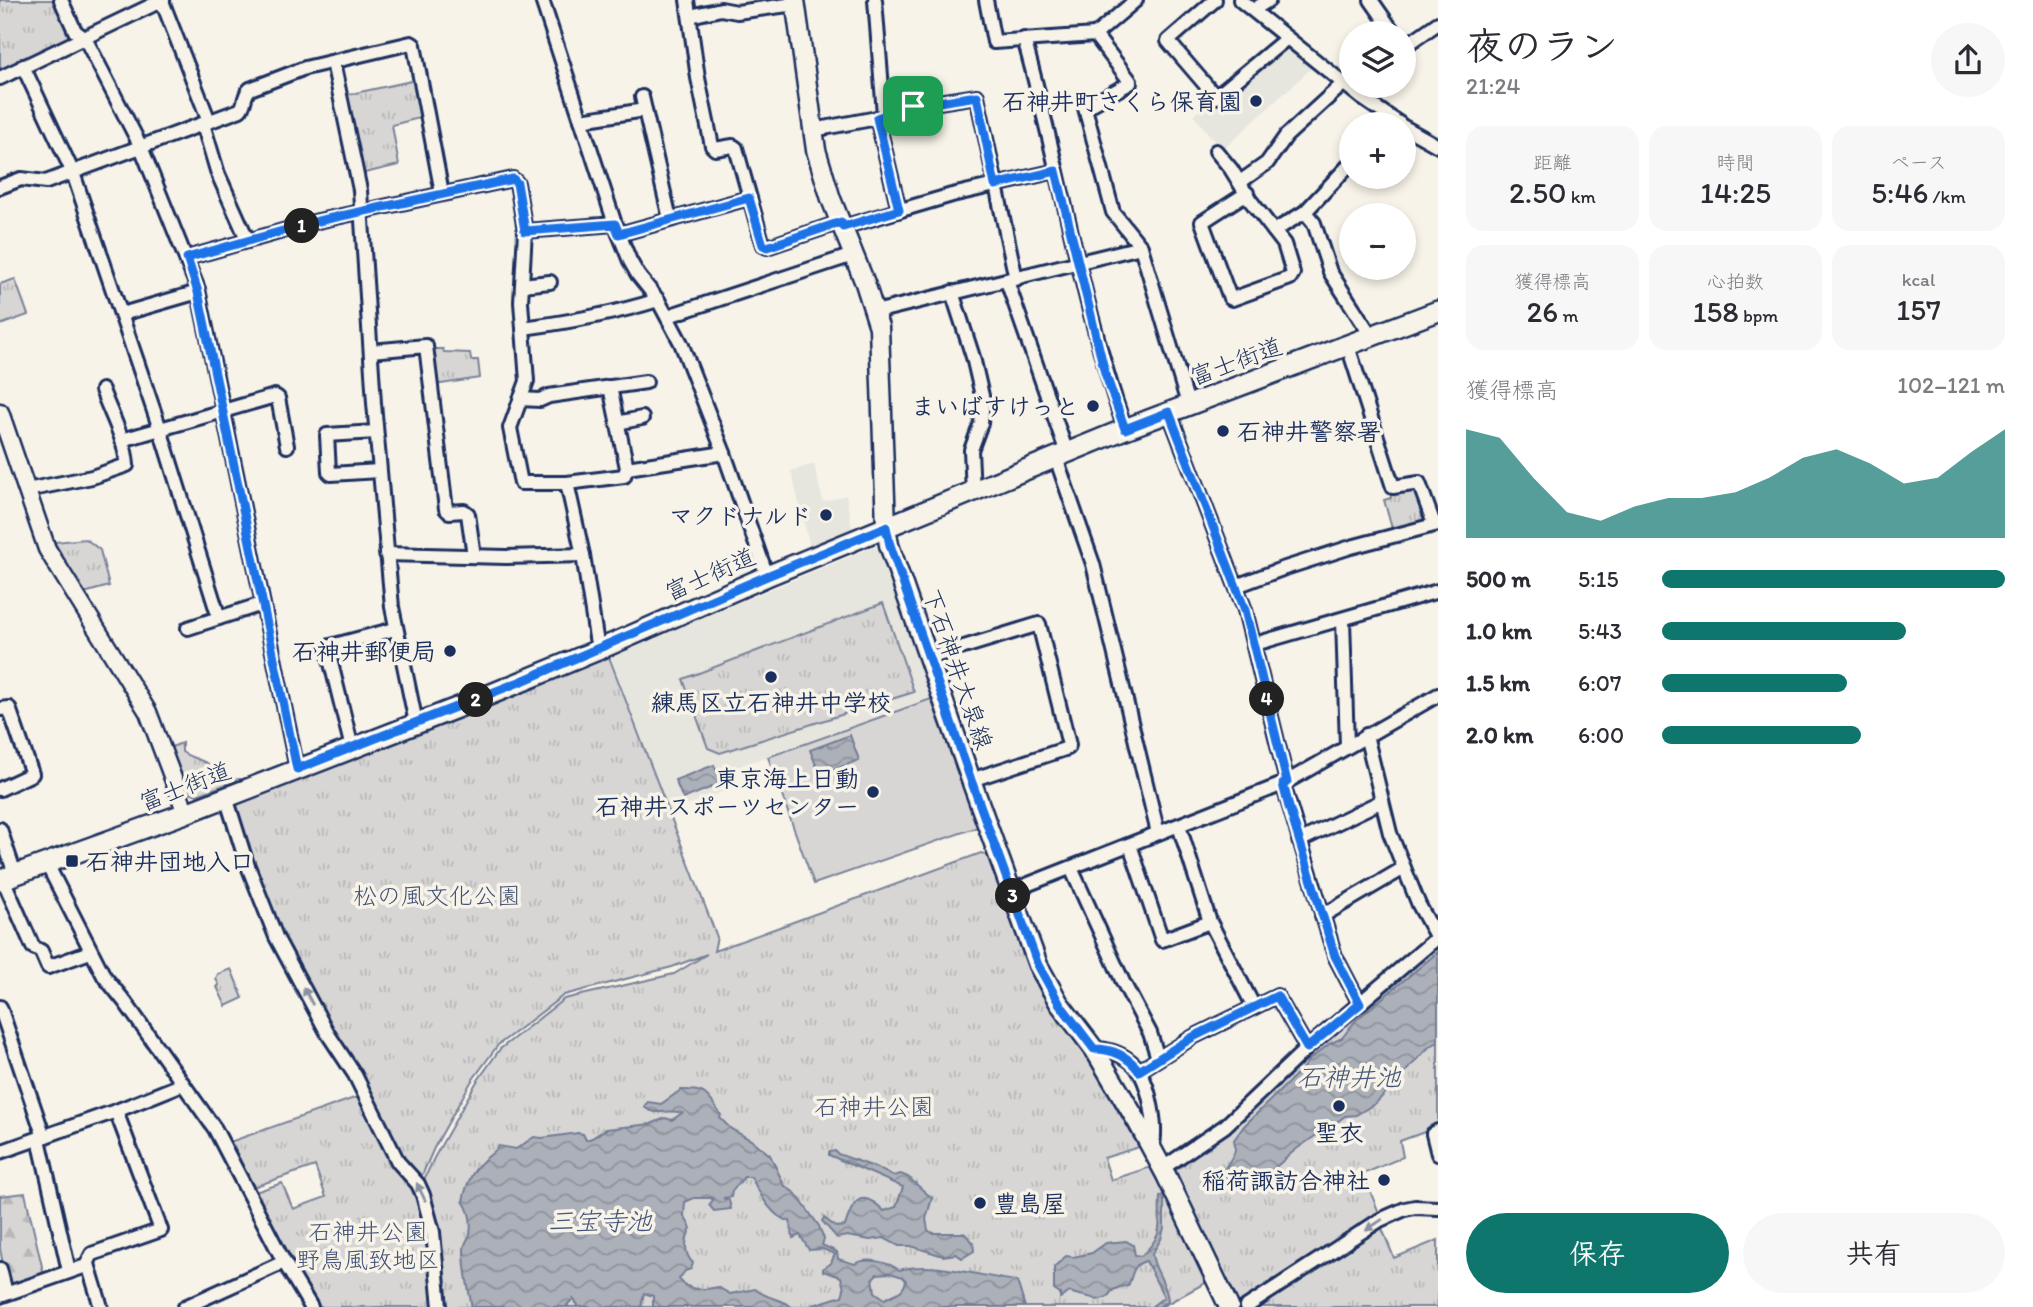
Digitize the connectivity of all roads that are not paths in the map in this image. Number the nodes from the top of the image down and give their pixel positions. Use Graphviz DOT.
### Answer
graph roads {
  1 [pos="61,0"];
  2 [pos="162,0"];
  3 [pos="542,0"];
  4 [pos="687,0"];
  5 [pos="875,0"];
  6 [pos="986,0"];
  7 [pos="1136,0"];
  8 [pos="1215,0"];
  9 [pos="1240,0"];
  10 [pos="1269,0"];
  11 [pos="1371,0"];
  12 [pos="795,2"];
  13 [pos="1253,10"];
  14 [pos="690,16"];
  15 [pos="1386,21"];
  16 [pos="1438,23"];
  17 [pos="1095,35"];
  18 [pos="82,37"];
  19 [pos="1287,38"];
  20 [pos="1024,39"];
  21 [pos="1416,39"];
  22 [pos="333,62"];
  23 [pos="23,66"];
  24 [pos="1339,77"];
  25 [pos="0,78"];
  26 [pos="1339,92"];
  27 [pos="642,97"];
  28 [pos="1365,98"];
  29 [pos="645,110"];
  30 [pos="1382,112"];
  31 [pos="881,116"];
  32 [pos="580,120"];
  33 [pos="206,123"];
  34 [pos="813,130"];
  35 [pos="1416,134"];
  36 [pos="1438,146"];
  37 [pos="141,147"];
  38 [pos="1216,151"];
  39 [pos="1056,171"];
  40 [pos="74,173"];
  41 [pos="1339,176"];
  42 [pos="1240,182"];
  43 [pos="995,185"];
  44 [pos="0,187"];
  45 [pos="442,193"];
  46 [pos="1247,193"];
  47 [pos="749,198"];
  48 [pos="899,210"];
  49 [pos="362,211"];
  50 [pos="1305,212"];
  51 [pos="670,219"];
  52 [pos="842,225"];
  53 [pos="617,229"];
  54 [pos="525,231"];
  55 [pos="1274,231"];
  56 [pos="248,241"];
  57 [pos="1141,247"];
  58 [pos="853,255"];
  59 [pos="187,258"];
  60 [pos="1078,263"];
  61 [pos="1012,280"];
  62 [pos="550,282"];
  63 [pos="522,285"];
  64 [pos="198,292"];
  65 [pos="952,292"];
  66 [pos="659,300"];
  67 [pos="1438,311"];
  68 [pos="875,312"];
  69 [pos="122,314"];
  70 [pos="668,316"];
  71 [pos="523,328"];
  72 [pos="1372,337"];
  73 [pos="1348,346"];
  74 [pos="371,351"];
  75 [pos="646,382"];
  76 [pos="610,387"];
  77 [pos="102,390"];
  78 [pos="520,399"];
  79 [pos="1188,404"];
  80 [pos="223,410"];
  81 [pos="0,412"];
  82 [pos="1169,412"];
  83 [pos="642,418"];
  84 [pos="617,423"];
  85 [pos="160,429"];
  86 [pos="1125,429"];
  87 [pos="376,432"];
  88 [pos="122,440"];
  89 [pos="287,446"];
  90 [pos="724,453"];
  91 [pos="1062,456"];
  92 [pos="627,468"];
  93 [pos="379,471"];
  94 [pos="567,483"];
  95 [pos="27,490"];
  96 [pos="973,492"];
  97 [pos="1436,524"];
  98 [pos="886,527"];
  99 [pos="386,554"];
  100 [pos="583,555"];
  101 [pos="474,556"];
  102 [pos="767,576"];
  103 [pos="1236,586"];
  104 [pos="1438,591"];
  105 [pos="262,604"];
  106 [pos="219,618"];
  107 [pos="1343,620"];
  108 [pos="188,628"];
  109 [pos="395,629"];
  110 [pos="1255,644"];
  111 [pos="598,650"];
  112 [pos="928,658"];
  113 [pos="1438,695"];
  114 [pos="0,709"];
  115 [pos="416,723"];
  116 [pos="1366,735"];
  117 [pos="1347,746"];
  118 [pos="352,748"];
  119 [pos="297,769"];
  120 [pos="971,780"];
  121 [pos="1285,783"];
  122 [pos="0,789"];
  123 [pos="226,797"];
  124 [pos="1382,801"];
  125 [pos="186,813"];
  126 [pos="1179,825"];
  127 [pos="0,829"];
  128 [pos="1158,834"];
  129 [pos="1299,841"];
  130 [pos="1130,845"];
  131 [pos="47,864"];
  132 [pos="1072,868"];
  133 [pos="1404,868"];
  134 [pos="6,878"];
  135 [pos="1011,891"];
  136 [pos="1322,916"];
  137 [pos="1210,922"];
  138 [pos="1438,937"];
  139 [pos="90,952"];
  140 [pos="1360,1004"];
  141 [pos="0,1007"];
  142 [pos="1254,1007"];
  143 [pos="1307,1048"];
  144 [pos="1094,1049"];
  145 [pos="1158,1058"];
  146 [pos="1139,1071"];
  147 [pos="183,1084"];
  148 [pos="116,1111"];
  149 [pos="1438,1131"];
  150 [pos="41,1138"];
  151 [pos="1152,1149"];
  152 [pos="0,1152"];
  153 [pos="1438,1154"];
  154 [pos="1163,1168"];
  155 [pos="1438,1208"];
  156 [pos="284,1262"];
  157 [pos="88,1264"];
  158 [pos="0,1269"];
  159 [pos="68,1271"];
  160 [pos="3,1295"];
  161 [pos="101,1307"];
  162 [pos="185,1307"];
  163 [pos="312,1307"];
  164 [pos="440,1307"];
  165 [pos="1229,1307"];
  166 [pos="1246,1307"];
  1 -- 18 [label="street"];
  2 -- 18 [label="street"];
  2 -- 33 [label="street"];
  3 -- 32 [label="street"];
  4 -- 14 [label="street"];
  5 -- 31 [label="street"];
  6 -- 20 [label="street"];
  7 -- 17 [label="street"];
  8 -- 19 [label="street"];
  9 -- 13 [label="street"];
  10 -- 13 [label="street"];
  11 -- 15 [label="street"];
  12 -- 14 [label="street"];
  12 -- 34 [label="main road, 下石神井大泉線"];
  13 -- 19 [label="street"];
  14 -- 47 [label="street"];
  16 -- 21 [label="street"];
  17 -- 20 [label="street"];
  17 -- 57 [label="street"];
  18 -- 23 [label="street"];
  18 -- 37 [label="street"];
  19 -- 24 [label="street"];
  20 -- 39 [label="street"];
  22 -- 33 [label="street"];
  22 -- 45 [label="street"];
  22 -- 49 [label="street"];
  23 -- 25 [label="street"];
  23 -- 40 [label="street"];
  26 -- 42 [label="street"];
  27 -- 29 [label="street"];
  28 -- 30 [label="street"];
  29 -- 32 [label="street"];
  29 -- 51 [label="street"];
  31 -- 34 [label="street"];
  31 -- 43 [label="street"];
  31 -- 48 [label="street"];
  32 -- 53 [label="street"];
  33 -- 37 [label="street"];
  33 -- 56 [label="street"];
  34 -- 52 [label="main road, 下石神井大泉線"];
  35 -- 36 [label="street"];
  37 -- 40 [label="street"];
  37 -- 59 [label="street"];
  38 -- 42 [label="street"];
  39 -- 43 [label="street"];
  39 -- 60 [label="street"];
  40 -- 44 [label="street"];
  40 -- 69 [label="street"];
  41 -- 50 [label="street"];
  42 -- 46 [label="street"];
  43 -- 48 [label="street"];
  43 -- 61 [label="street"];
  45 -- 49 [label="street"];
  45 -- 54 [label="street"];
  46 -- 55 [label="street"];
  46 -- 55 [label="street"];
  47 -- 51 [label="street"];
  47 -- 52 [label="street"];
  48 -- 52 [label="street"];
  49 -- 56 [label="street"];
  49 -- 74 [label="street"];
  50 -- 55 [label="street"];
  50 -- 72 [label="street"];
  51 -- 53 [label="street"];
  52 -- 58 [label="main road, 下石神井大泉線"];
  53 -- 54 [label="street"];
  53 -- 66 [label="street"];
  54 -- 63 [label="street"];
  56 -- 59 [label="street"];
  57 -- 60 [label="street"];
  57 -- 79 [label="street"];
  58 -- 68 [label="main road, 下石神井大泉線"];
  58 -- 70 [label="street"];
  59 -- 64 [label="street"];
  60 -- 61 [label="street"];
  60 -- 86 [label="street"];
  61 -- 65 [label="street"];
  61 -- 91 [label="street"];
  62 -- 63 [label="street"];
  63 -- 71 [label="street"];
  64 -- 69 [label="street"];
  64 -- 80 [label="street"];
  65 -- 68 [label="street"];
  65 -- 96 [label="street"];
  66 -- 70 [label="street"];
  66 -- 71 [label="street"];
  67 -- 72 [label="main road, 富士街道"];
  68 -- 98 [label="main road, 下石神井大泉線"];
  69 -- 85 [label="street"];
  70 -- 90 [label="street"];
  71 -- 78 [label="street"];
  72 -- 73 [label="main road, 富士街道"];
  73 -- 79 [label="main road, 富士街道"];
  73 -- 97 [label="street"];
  74 -- 87 [label="street"];
  74 -- 101 [label="street"];
  75 -- 76 [label="street"];
  76 -- 78 [label="street"];
  76 -- 84 [label="street"];
  77 -- 88 [label="street"];
  78 -- 94 [label="street"];
  79 -- 82 [label="main road, 富士街道"];
  80 -- 85 [label="street"];
  80 -- 89 [label="street"];
  80 -- 105 [label="street"];
  81 -- 95 [label="street"];
  82 -- 86 [label="main road, 富士街道"];
  82 -- 103 [label="street"];
  83 -- 84 [label="street"];
  84 -- 92 [label="street"];
  85 -- 88 [label="street"];
  85 -- 106 [label="street"];
  86 -- 91 [label="main road, 富士街道"];
  87 -- 93 [label="street"];
  87 -- 93 [label="street"];
  88 -- 95 [label="street"];
  90 -- 92 [label="street"];
  90 -- 102 [label="street"];
  91 -- 96 [label="main road, 富士街道"];
  91 -- 128 [label="street"];
  92 -- 94 [label="street"];
  93 -- 99 [label="street"];
  94 -- 100 [label="street"];
  95 -- 125 [label="street"];
  96 -- 98 [label="main road, 富士街道"];
  97 -- 103 [label="street"];
  98 -- 102 [label="main road, 富士街道"];
  98 -- 112 [label="main road, 下石神井大泉線"];
  99 -- 101 [label="street"];
  99 -- 109 [label="street"];
  100 -- 101 [label="street"];
  100 -- 111 [label="street"];
  102 -- 111 [label="main road, 富士街道"];
  103 -- 110 [label="street"];
  104 -- 107 [label="street"];
  105 -- 106 [label="street"];
  105 -- 119 [label="street"];
  106 -- 108 [label="street"];
  107 -- 110 [label="street"];
  107 -- 117 [label="street"];
  109 -- 115 [label="street"];
  109 -- 118 [label="street"];
  110 -- 121 [label="street"];
  111 -- 115 [label="main road, 富士街道"];
  112 -- 120 [label="main road, 下石神井大泉線"];
  112 -- 120 [label="street"];
  113 -- 116 [label="street"];
  114 -- 122 [label="street"];
  115 -- 118 [label="main road, 富士街道"];
  116 -- 117 [label="street"];
  116 -- 124 [label="street"];
  117 -- 121 [label="street"];
  118 -- 119 [label="main road, 富士街道"];
  119 -- 123 [label="main road, 富士街道"];
  120 -- 135 [label="main road, 下石神井大泉線"];
  121 -- 126 [label="street"];
  121 -- 129 [label="street"];
  123 -- 125 [label="main road, 富士街道"];
  164 -- 123 [label="street, one-way"];
  124 -- 129 [label="street"];
  124 -- 133 [label="street"];
  125 -- 131 [label="main road, 富士街道"];
  126 -- 128 [label="street"];
  126 -- 137 [label="street"];
  127 -- 134 [label="street"];
  128 -- 130 [label="street"];
  129 -- 136 [label="street"];
  130 -- 132 [label="street"];
  130 -- 137 [label="street"];
  131 -- 134 [label="main road, 富士街道"];
  131 -- 139 [label="street"];
  132 -- 135 [label="street"];
  132 -- 145 [label="street"];
  133 -- 136 [label="street"];
  133 -- 138 [label="street"];
  134 -- 139 [label="street"];
  135 -- 144 [label="main road, 下石神井大泉線"];
  136 -- 140 [label="street"];
  137 -- 142 [label="street"];
  138 -- 140 [label="street"];
  139 -- 147 [label="street"];
  140 -- 143 [label="street"];
  141 -- 150 [label="street"];
  142 -- 143 [label="street"];
  142 -- 145 [label="street"];
  143 -- 154 [label="street"];
  144 -- 146 [label="street"];
  144 -- 151 [label="main road, 下石神井大泉線"];
  145 -- 146 [label="street"];
  146 -- 151 [label="street"];
  147 -- 148 [label="street"];
  147 -- 156 [label="street"];
  148 -- 150 [label="street"];
  148 -- 157 [label="street"];
  149 -- 153 [label="street"];
  150 -- 152 [label="street"];
  150 -- 159 [label="street"];
  151 -- 154 [label="main road, 下石神井大泉線"];
  154 -- 165 [label="main road, 下石神井大泉線"];
  155 -- 166 [label="street, one-way"];
  156 -- 162 [label="street"];
  156 -- 163 [label="street"];
  157 -- 159 [label="street"];
  157 -- 161 [label="street"];
  158 -- 160 [label="street"];
  159 -- 160 [label="street"];
}
